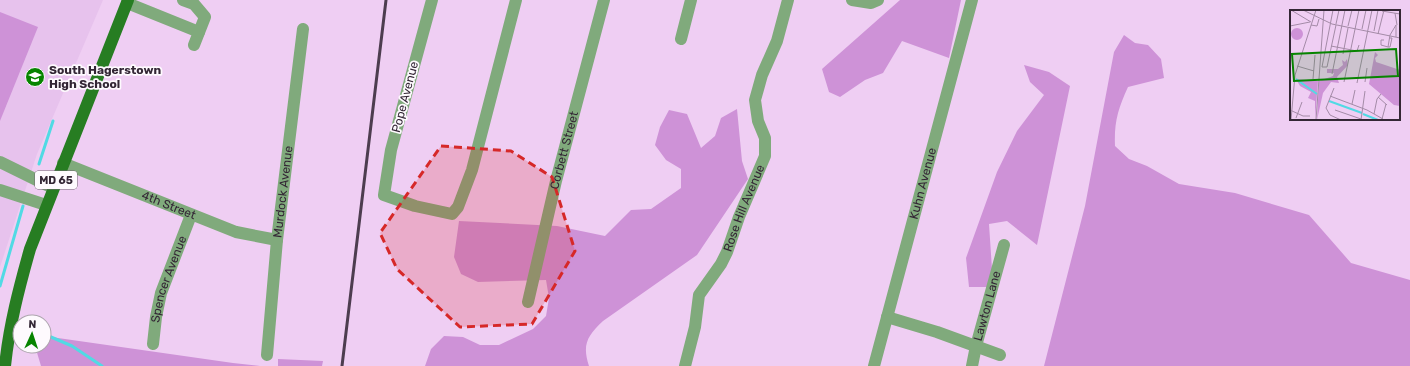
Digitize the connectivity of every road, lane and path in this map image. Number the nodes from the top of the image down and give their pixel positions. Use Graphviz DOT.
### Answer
graph roads {
  1 [pos="183,0"];
  2 [pos="432,0"];
  3 [pos="516,0"];
  4 [pos="604,0"];
  5 [pos="691,0"];
  6 [pos="788,0"];
  7 [pos="852,0"];
  8 [pos="878,0"];
  9 [pos="972,0"];
  10 [pos="127,2"];
  11 [pos="303,29"];
  12 [pos="199,32"];
  13 [pos="680,39"];
  14 [pos="194,45"];
  15 [pos="0,162"];
  16 [pos="63,163"];
  17 [pos="53,188"];
  18 [pos="0,190"];
  19 [pos="46,205"];
  20 [pos="191,215"];
  21 [pos="277,240"];
  22 [pos="1004,245"];
  23 [pos="528,302"];
  24 [pos="887,317"];
  25 [pos="152,344"];
  26 [pos="976,346"];
  27 [pos="267,355"];
  28 [pos="1000,356"];
  29 [pos="5,366"];
  30 [pos="685,366"];
  31 [pos="874,366"];
  32 [pos="972,366"];
  1 -- 12 [label="street"];
  2 -- 3 [label="street, Pope Avenue"];
  4 -- 23 [label="street, Corbett Street"];
  5 -- 13 [label="street"];
  6 -- 30 [label="street, Rose Hill Avenue"];
  7 -- 8 [label="street"];
  9 -- 24 [label="street, Kuhn Avenue"];
  10 -- 12 [label="street"];
  10 -- 16 [label="main road, MD 65"];
  11 -- 21 [label="street, Murdock Avenue"];
  12 -- 14 [label="street"];
  15 -- 17 [label="street"];
  16 -- 17 [label="main road, MD 65"];
  16 -- 20 [label="street, 4th Street"];
  17 -- 19 [label="main road, MD 65"];
  18 -- 19 [label="street"];
  19 -- 29 [label="main road, MD 65"];
  20 -- 21 [label="street, 4th Street"];
  20 -- 25 [label="street, Spencer Avenue"];
  21 -- 27 [label="street, Murdock Avenue"];
  22 -- 26 [label="street, Lawton Lane"];
  24 -- 26 [label="street"];
  24 -- 31 [label="street, Kuhn Avenue"];
  26 -- 28 [label="street"];
  26 -- 32 [label="street, Lawton Lane"];
}
